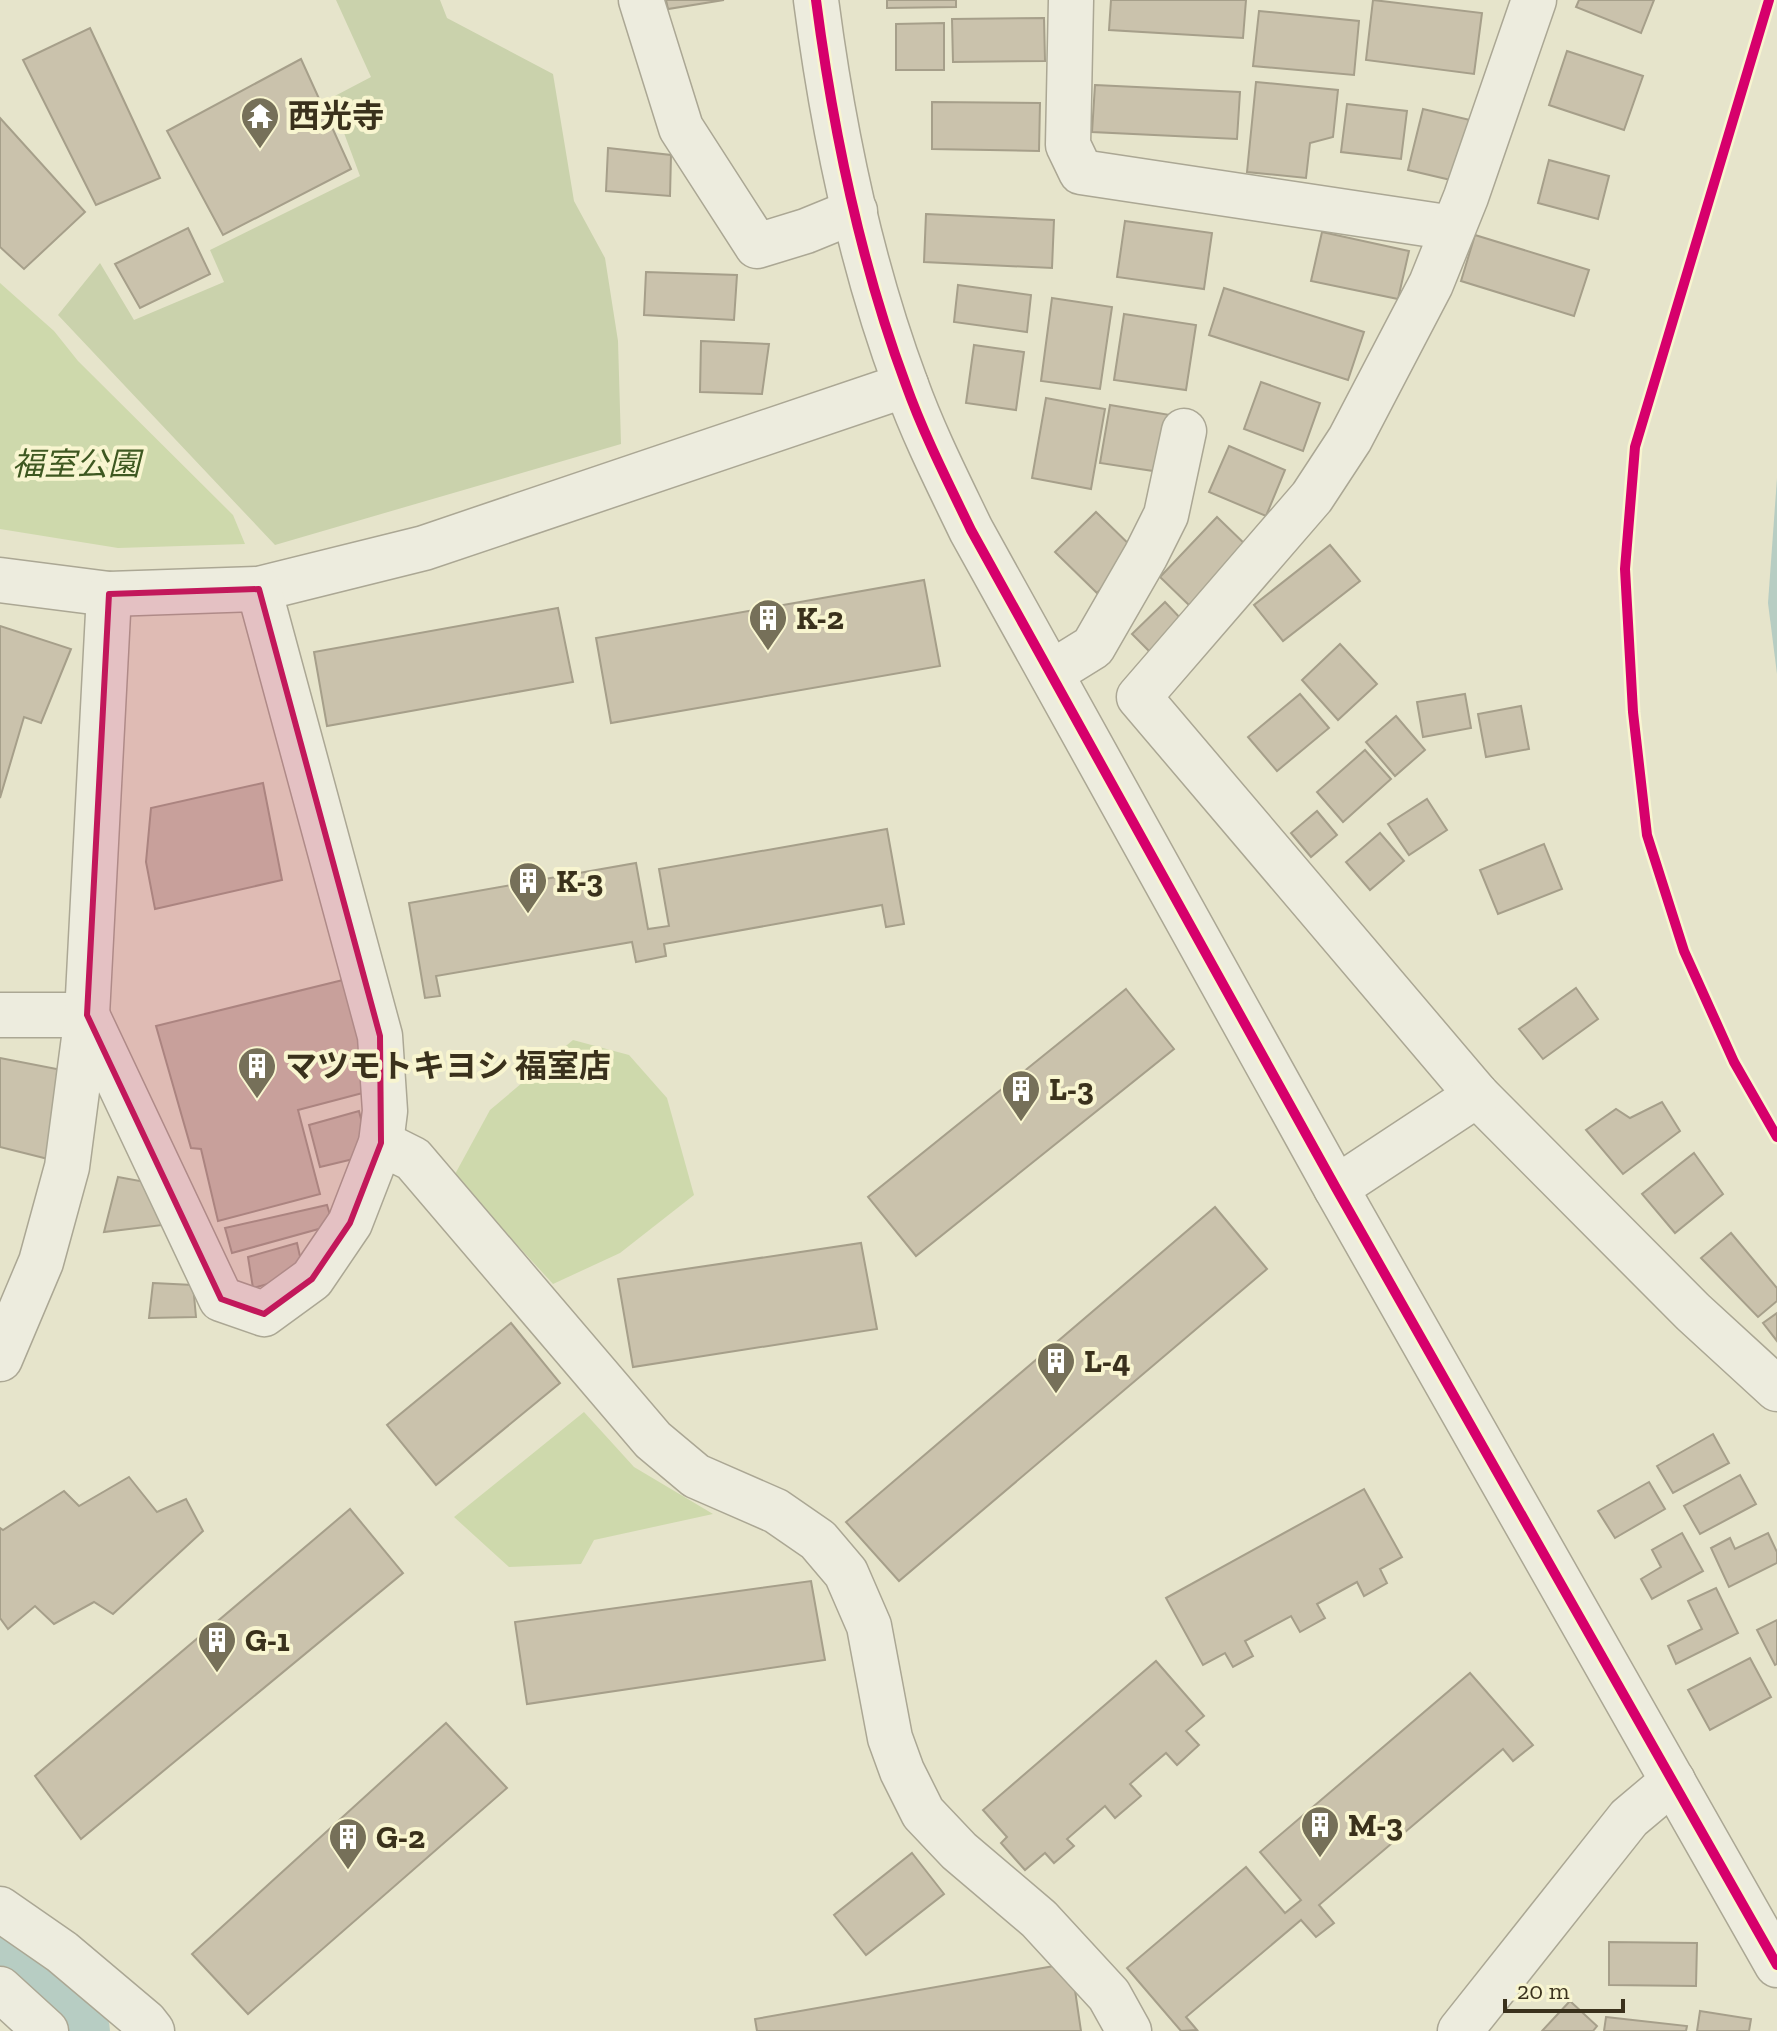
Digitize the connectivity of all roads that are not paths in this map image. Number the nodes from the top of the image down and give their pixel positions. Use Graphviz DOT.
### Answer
graph roads {
  1 [pos="641,0"];
  2 [pos="816,0"];
  3 [pos="1071,0"];
  4 [pos="1534,0"];
  5 [pos="855,211"];
  6 [pos="1453,228"];
  7 [pos="906,385"];
  8 [pos="1184,431"];
  9 [pos="0,580"];
  10 [pos="259,589"];
  11 [pos="109,594"];
  12 [pos="1051,673"];
  13 [pos="0,1015"];
  14 [pos="87,1015"];
  15 [pos="1477,1095"];
  16 [pos="381,1143"];
  17 [pos="1336,1188"];
  18 [pos="0,1359"];
  19 [pos="1777,1389"];
  20 [pos="1673,1781"];
  21 [pos="0,1909"];
  22 [pos="1777,1965"];
  23 [pos="0,1989"];
  24 [pos="1470,2026"];
  25 [pos="46,2031"];
  26 [pos="152,2031"];
  27 [pos="1129,2031"];
  1 -- 5 [label="street"];
  2 -- 5 [label="street"];
  3 -- 6 [label="street"];
  4 -- 6 [label="street"];
  5 -- 7 [label="street"];
  6 -- 15 [label="street"];
  7 -- 10 [label="street"];
  7 -- 12 [label="street"];
  8 -- 12 [label="street"];
  9 -- 11 [label="street"];
  10 -- 11 [label="street"];
  10 -- 16 [label="street"];
  11 -- 14 [label="street"];
  12 -- 17 [label="street"];
  13 -- 14 [label="street"];
  14 -- 16 [label="street"];
  14 -- 18 [label="street"];
  15 -- 17 [label="street"];
  15 -- 19 [label="street"];
  16 -- 27 [label="street"];
  17 -- 20 [label="street"];
  20 -- 22 [label="street"];
  20 -- 24 [label="street"];
  21 -- 26 [label="street"];
  23 -- 25 [label="street"];
}
